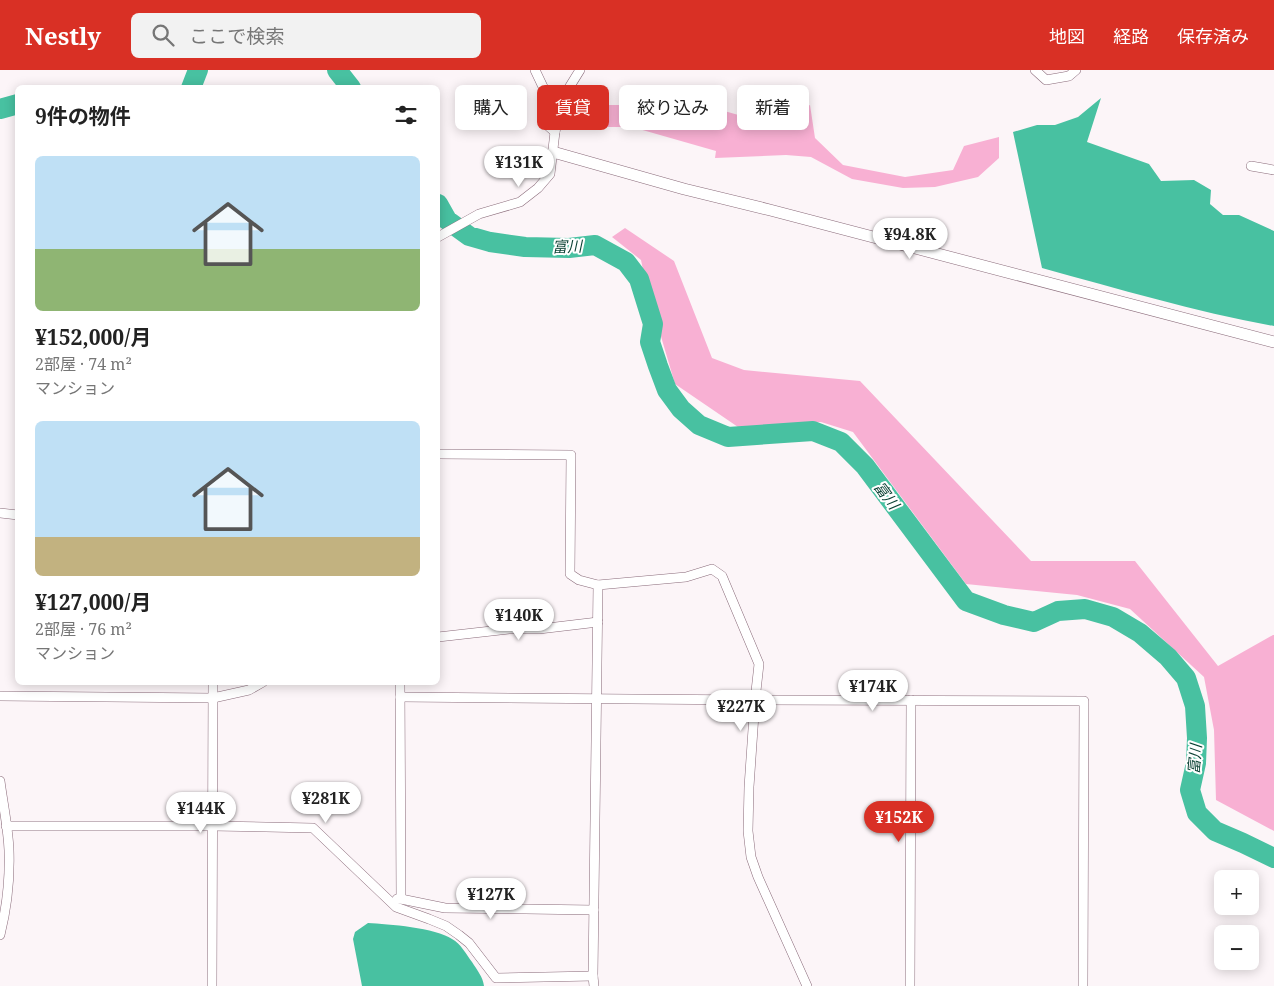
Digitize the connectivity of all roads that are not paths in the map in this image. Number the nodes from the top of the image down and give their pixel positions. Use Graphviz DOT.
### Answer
graph roads {
  1 [pos="535,70"];
  2 [pos="580,70"];
  3 [pos="1035,70"];
  4 [pos="1076,70"];
  5 [pos="555,132"];
  6 [pos="553,152"];
  7 [pos="1251,166"];
  8 [pos="1274,170"];
  9 [pos="440,236"];
  10 [pos="1274,342"];
  11 [pos="440,454"];
  12 [pos="0,513"];
  13 [pos="15,515"];
  14 [pos="598,585"];
  15 [pos="598,622"];
  16 [pos="440,637"];
  17 [pos="213,685"];
  18 [pos="258,685"];
  19 [pos="400,685"];
  20 [pos="0,696"];
  21 [pos="400,696"];
  22 [pos="213,698"];
  23 [pos="597,698"];
  24 [pos="755,700"];
  25 [pos="911,700"];
  26 [pos="0,781"];
  27 [pos="6,826"];
  28 [pos="213,826"];
  29 [pos="401,899"];
  30 [pos="389,900"];
  31 [pos="594,910"];
  32 [pos="0,934"];
  33 [pos="594,981"];
  34 [pos="212,986"];
  35 [pos="807,986"];
  36 [pos="910,986"];
  37 [pos="1083,986"];
  1 -- 5 [label="street"];
  2 -- 5 [label="street"];
  3 -- 4 [label="street"];
  5 -- 6 [label="street"];
  6 -- 9 [label="street"];
  6 -- 10 [label="street"];
  7 -- 8 [label="street"];
  11 -- 14 [label="street"];
  12 -- 13 [label="street"];
  14 -- 15 [label="street"];
  14 -- 24 [label="street"];
  15 -- 16 [label="street"];
  15 -- 23 [label="street"];
  17 -- 22 [label="street"];
  18 -- 22 [label="street"];
  19 -- 21 [label="street"];
  20 -- 22 [label="street"];
  21 -- 23 [label="street"];
  21 -- 29 [label="street"];
  22 -- 28 [label="street"];
  23 -- 24 [label="street"];
  23 -- 31 [label="street"];
  24 -- 25 [label="street"];
  24 -- 35 [label="street"];
  25 -- 36 [label="street"];
  25 -- 37 [label="street"];
  26 -- 27 [label="street"];
  27 -- 28 [label="street"];
  27 -- 32 [label="street"];
  28 -- 30 [label="street"];
  28 -- 34 [label="street"];
  29 -- 30 [label="street"];
  29 -- 31 [label="street"];
  30 -- 33 [label="street"];
  31 -- 33 [label="street"];
}
